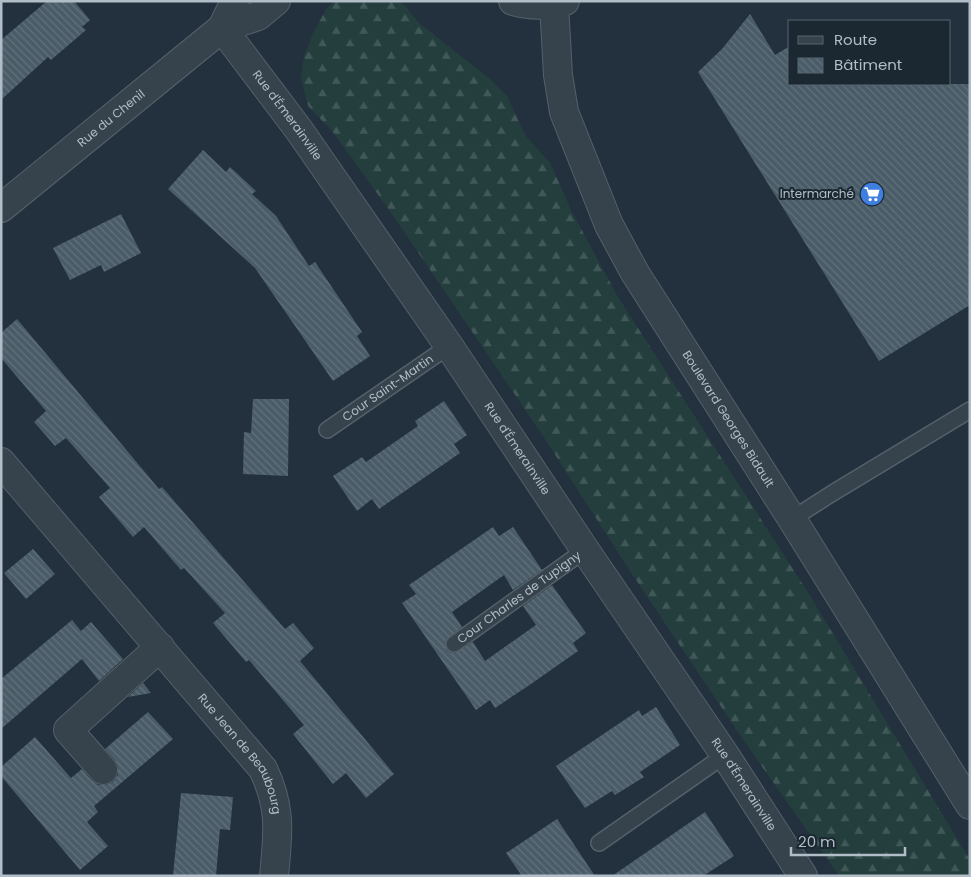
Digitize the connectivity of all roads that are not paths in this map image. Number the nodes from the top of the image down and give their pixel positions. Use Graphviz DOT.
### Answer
graph roads {
  1 [pos="235,1"];
  2 [pos="276,1"];
  3 [pos="513,1"];
  4 [pos="559,3"];
  5 [pos="222,28"];
  6 [pos="1,208"];
  7 [pos="449,346"];
  8 [pos="970,410"];
  9 [pos="327,430"];
  10 [pos="1,462"];
  11 [pos="792,519"];
  12 [pos="585,550"];
  13 [pos="454,644"];
  14 [pos="160,647"];
  15 [pos="725,755"];
  16 [pos="103,770"];
  17 [pos="970,805"];
  18 [pos="599,843"];
  19 [pos="274,876"];
  20 [pos="803,876"];
  1 -- 5 [label="street, Rue du Chenil"];
  2 -- 5 [label="street, Rue du Chenil"];
  3 -- 4 [label="street"];
  4 -- 11 [label="street, Boulevard Georges Bidault"];
  5 -- 6 [label="street, Rue du Chenil"];
  5 -- 7 [label="street, Rue d'Émerainville"];
  7 -- 9 [label="lane, Cour Saint-Martin"];
  7 -- 12 [label="street, Rue d'Émerainville"];
  8 -- 11 [label="lane"];
  10 -- 14 [label="street, Rue Jean de Beaubourg"];
  11 -- 17 [label="street, Boulevard Georges Bidault"];
  12 -- 13 [label="lane, Cour Charles de Tupigny"];
  12 -- 15 [label="street, Rue d'Émerainville"];
  14 -- 16 [label="street"];
  14 -- 19 [label="street, Rue Jean de Beaubourg"];
  15 -- 18 [label="lane"];
  15 -- 20 [label="street, Rue d'Émerainville"];
}
